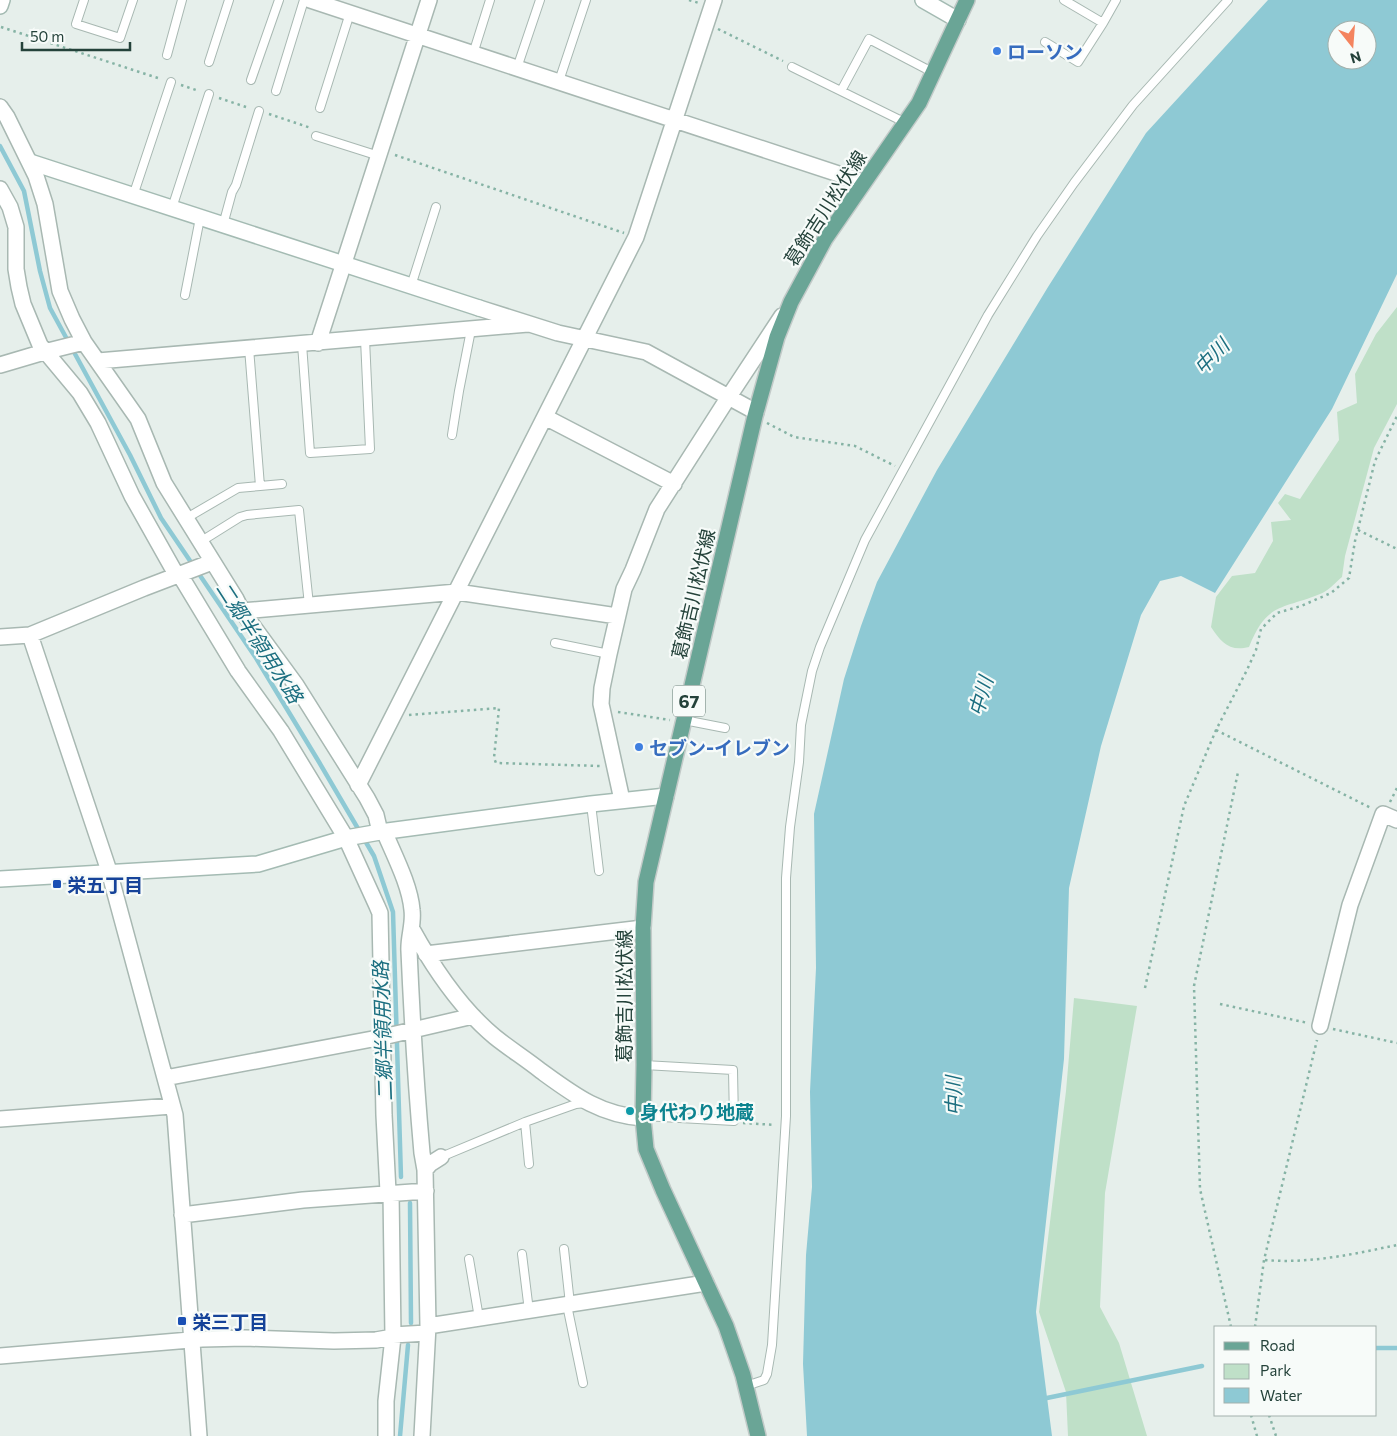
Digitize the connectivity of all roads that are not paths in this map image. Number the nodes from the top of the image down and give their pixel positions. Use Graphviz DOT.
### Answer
graph roads {
  1 [pos="2,0"];
  2 [pos="84,0"];
  3 [pos="133,0"];
  4 [pos="182,0"];
  5 [pos="229,0"];
  6 [pos="278,0"];
  7 [pos="304,0"];
  8 [pos="310,0"];
  9 [pos="429,0"];
  10 [pos="490,0"];
  11 [pos="540,0"];
  12 [pos="586,0"];
  13 [pos="714,0"];
  14 [pos="923,0"];
  15 [pos="967,0"];
  16 [pos="1064,0"];
  17 [pos="1116,0"];
  18 [pos="1228,0"];
  19 [pos="0,6"];
  20 [pos="350,13"];
  21 [pos="958,20"];
  22 [pos="1103,23"];
  23 [pos="417,36"];
  24 [pos="1045,42"];
  25 [pos="473,54"];
  26 [pos="167,55"];
  27 [pos="209,62"];
  28 [pos="792,67"];
  29 [pos="517,68"];
  30 [pos="934,73"];
  31 [pos="251,80"];
  32 [pos="558,81"];
  33 [pos="171,82"];
  34 [pos="276,91"];
  35 [pos="841,91"];
  36 [pos="209,94"];
  37 [pos="0,107"];
  38 [pos="320,108"];
  39 [pos="259,111"];
  40 [pos="675,120"];
  41 [pos="906,123"];
  42 [pos="316,136"];
  43 [pos="379,156"];
  44 [pos="30,162"];
  45 [pos="863,182"];
  46 [pos="0,189"];
  47 [pos="134,196"];
  48 [pos="436,207"];
  49 [pos="172,208"];
  50 [pos="200,218"];
  51 [pos="223,225"];
  52 [pos="343,264"];
  53 [pos="411,286"];
  54 [pos="185,295"];
  55 [pos="791,302"];
  56 [pos="528,324"];
  57 [pos="471,330"];
  58 [pos="365,339"];
  59 [pos="584,340"];
  60 [pos="84,342"];
  61 [pos="318,343"];
  62 [pos="302,344"];
  63 [pos="249,348"];
  64 [pos="44,352"];
  65 [pos="98,361"];
  66 [pos="0,365"];
  67 [pos="728,398"];
  68 [pos="755,414"];
  69 [pos="545,417"];
  70 [pos="452,435"];
  71 [pos="282,484"];
  72 [pos="674,484"];
  73 [pos="260,486"];
  74 [pos="185,519"];
  75 [pos="200,542"];
  76 [pos="212,562"];
  77 [pos="180,575"];
  78 [pos="457,592"];
  79 [pos="308,605"];
  80 [pos="242,611"];
  81 [pos="617,616"];
  82 [pos="30,635"];
  83 [pos="0,637"];
  84 [pos="555,643"];
  85 [pos="609,654"];
  86 [pos="684,721"];
  87 [pos="725,728"];
  88 [pos="358,785"];
  89 [pos="666,796"];
  90 [pos="622,800"];
  91 [pos="591,804"];
  92 [pos="1390,817"];
  93 [pos="382,832"];
  94 [pos="346,838"];
  95 [pos="600,871"];
  96 [pos="109,872"];
  97 [pos="0,879"];
  98 [pos="643,928"];
  99 [pos="412,929"];
  100 [pos="426,954"];
  101 [pos="473,1016"];
  102 [pos="1320,1026"];
  103 [pos="413,1031"];
  104 [pos="384,1037"];
  105 [pos="644,1065"];
  106 [pos="165,1078"];
  107 [pos="586,1103"];
  108 [pos="172,1106"];
  109 [pos="642,1117"];
  110 [pos="0,1119"];
  111 [pos="525,1122"];
  112 [pos="441,1156"];
  113 [pos="529,1164"];
  114 [pos="425,1170"];
  115 [pos="426,1191"];
  116 [pos="390,1192"];
  117 [pos="182,1215"];
  118 [pos="564,1249"];
  119 [pos="522,1254"];
  120 [pos="469,1259"];
  121 [pos="706,1283"];
  122 [pos="569,1305"];
  123 [pos="528,1311"];
  124 [pos="479,1318"];
  125 [pos="427,1329"];
  126 [pos="393,1336"];
  127 [pos="192,1340"];
  128 [pos="0,1356"];
  129 [pos="583,1384"];
  130 [pos="746,1386"];
  131 [pos="199,1436"];
  132 [pos="386,1436"];
  133 [pos="422,1436"];
  134 [pos="758,1436"];
  1 -- 19 [label="street"];
  2 -- 3 [label="lane"];
  4 -- 26 [label="lane"];
  5 -- 27 [label="lane"];
  6 -- 31 [label="lane"];
  7 -- 34 [label="lane"];
  8 -- 20 [label="street"];
  9 -- 23 [label="street"];
  10 -- 25 [label="lane"];
  11 -- 29 [label="lane"];
  12 -- 32 [label="lane"];
  13 -- 40 [label="street"];
  14 -- 21 [label="street"];
  15 -- 21 [label="main road, 葛飾吉川松伏線 / 67"];
  16 -- 22 [label="lane"];
  17 -- 22 [label="lane"];
  18 -- 130 [label="lane"];
  20 -- 23 [label="street"];
  20 -- 38 [label="lane"];
  21 -- 30 [label="main road, 葛飾吉川松伏線 / 67"];
  22 -- 24 [label="lane"];
  23 -- 25 [label="street"];
  23 -- 43 [label="street"];
  25 -- 29 [label="street"];
  28 -- 35 [label="lane"];
  29 -- 32 [label="street"];
  30 -- 35 [label="lane"];
  30 -- 41 [label="main road, 葛飾吉川松伏線 / 67"];
  32 -- 40 [label="street"];
  33 -- 47 [label="lane"];
  35 -- 41 [label="lane"];
  36 -- 49 [label="lane"];
  37 -- 44 [label="street"];
  39 -- 51 [label="lane"];
  40 -- 45 [label="street"];
  40 -- 59 [label="street"];
  41 -- 45 [label="main road, 葛飾吉川松伏線 / 67"];
  42 -- 43 [label="lane"];
  43 -- 52 [label="street"];
  44 -- 47 [label="street"];
  44 -- 60 [label="street"];
  45 -- 55 [label="main road, 葛飾吉川松伏線 / 67"];
  46 -- 64 [label="street"];
  47 -- 49 [label="street"];
  48 -- 53 [label="lane"];
  49 -- 50 [label="street"];
  50 -- 51 [label="street"];
  50 -- 54 [label="lane"];
  51 -- 52 [label="street"];
  52 -- 53 [label="street"];
  52 -- 61 [label="street"];
  53 -- 56 [label="street"];
  55 -- 67 [label="street"];
  55 -- 68 [label="main road, 葛飾吉川松伏線 / 67"];
  56 -- 57 [label="street"];
  56 -- 59 [label="street"];
  57 -- 58 [label="street"];
  57 -- 70 [label="lane"];
  58 -- 61 [label="street"];
  58 -- 62 [label="lane"];
  59 -- 67 [label="street"];
  59 -- 69 [label="street"];
  60 -- 64 [label="street"];
  60 -- 65 [label="street"];
  61 -- 62 [label="street"];
  62 -- 63 [label="street"];
  63 -- 65 [label="street"];
  63 -- 73 [label="lane"];
  64 -- 66 [label="street"];
  64 -- 77 [label="street"];
  65 -- 74 [label="street"];
  67 -- 68 [label="street"];
  67 -- 72 [label="street"];
  68 -- 86 [label="main road, 葛飾吉川松伏線 / 67"];
  69 -- 72 [label="street"];
  69 -- 78 [label="street"];
  71 -- 73 [label="lane"];
  72 -- 81 [label="street"];
  73 -- 74 [label="lane"];
  74 -- 75 [label="street"];
  75 -- 76 [label="street"];
  75 -- 79 [label="lane"];
  76 -- 77 [label="street"];
  76 -- 80 [label="street"];
  77 -- 82 [label="street"];
  77 -- 94 [label="street"];
  78 -- 79 [label="street"];
  78 -- 81 [label="street"];
  78 -- 88 [label="street"];
  79 -- 80 [label="street"];
  80 -- 88 [label="street"];
  81 -- 85 [label="street"];
  82 -- 83 [label="street"];
  82 -- 96 [label="street"];
  84 -- 85 [label="lane"];
  85 -- 90 [label="street"];
  86 -- 87 [label="lane"];
  86 -- 89 [label="main road, 葛飾吉川松伏線 / 67"];
  88 -- 93 [label="street"];
  89 -- 90 [label="street"];
  89 -- 98 [label="main road, 葛飾吉川松伏線 / 67"];
  90 -- 91 [label="street"];
  91 -- 93 [label="street"];
  91 -- 95 [label="lane"];
  92 -- 102 [label="street"];
  93 -- 94 [label="street"];
  93 -- 99 [label="street"];
  94 -- 96 [label="street"];
  94 -- 104 [label="street"];
  96 -- 97 [label="street"];
  96 -- 106 [label="street"];
  98 -- 100 [label="street"];
  98 -- 105 [label="main road, 葛飾吉川松伏線 / 67"];
  99 -- 100 [label="street"];
  99 -- 103 [label="street"];
  100 -- 101 [label="street"];
  101 -- 103 [label="street"];
  101 -- 107 [label="street"];
  103 -- 104 [label="street"];
  103 -- 114 [label="street"];
  104 -- 106 [label="street"];
  104 -- 116 [label="street"];
  105 -- 109 [label="main road, 葛飾吉川松伏線 / 67"];
  105 -- 109 [label="lane"];
  106 -- 108 [label="street"];
  107 -- 109 [label="street"];
  107 -- 111 [label="lane"];
  108 -- 110 [label="street"];
  108 -- 117 [label="street"];
  109 -- 121 [label="main road, 葛飾吉川松伏線 / 67"];
  111 -- 112 [label="lane"];
  111 -- 113 [label="lane"];
  112 -- 114 [label="street"];
  114 -- 115 [label="street"];
  115 -- 116 [label="street"];
  115 -- 125 [label="street"];
  116 -- 117 [label="street"];
  116 -- 126 [label="street"];
  117 -- 127 [label="street"];
  118 -- 122 [label="lane"];
  119 -- 123 [label="lane"];
  120 -- 124 [label="lane"];
  121 -- 122 [label="street"];
  121 -- 130 [label="main road, 葛飾吉川松伏線 / 67"];
  122 -- 123 [label="street"];
  122 -- 129 [label="lane"];
  123 -- 124 [label="street"];
  124 -- 125 [label="street"];
  125 -- 126 [label="street"];
  125 -- 133 [label="street"];
  126 -- 127 [label="street"];
  126 -- 132 [label="street"];
  127 -- 128 [label="street"];
  127 -- 131 [label="street"];
  130 -- 134 [label="main road, 葛飾吉川松伏線 / 67"];
}
